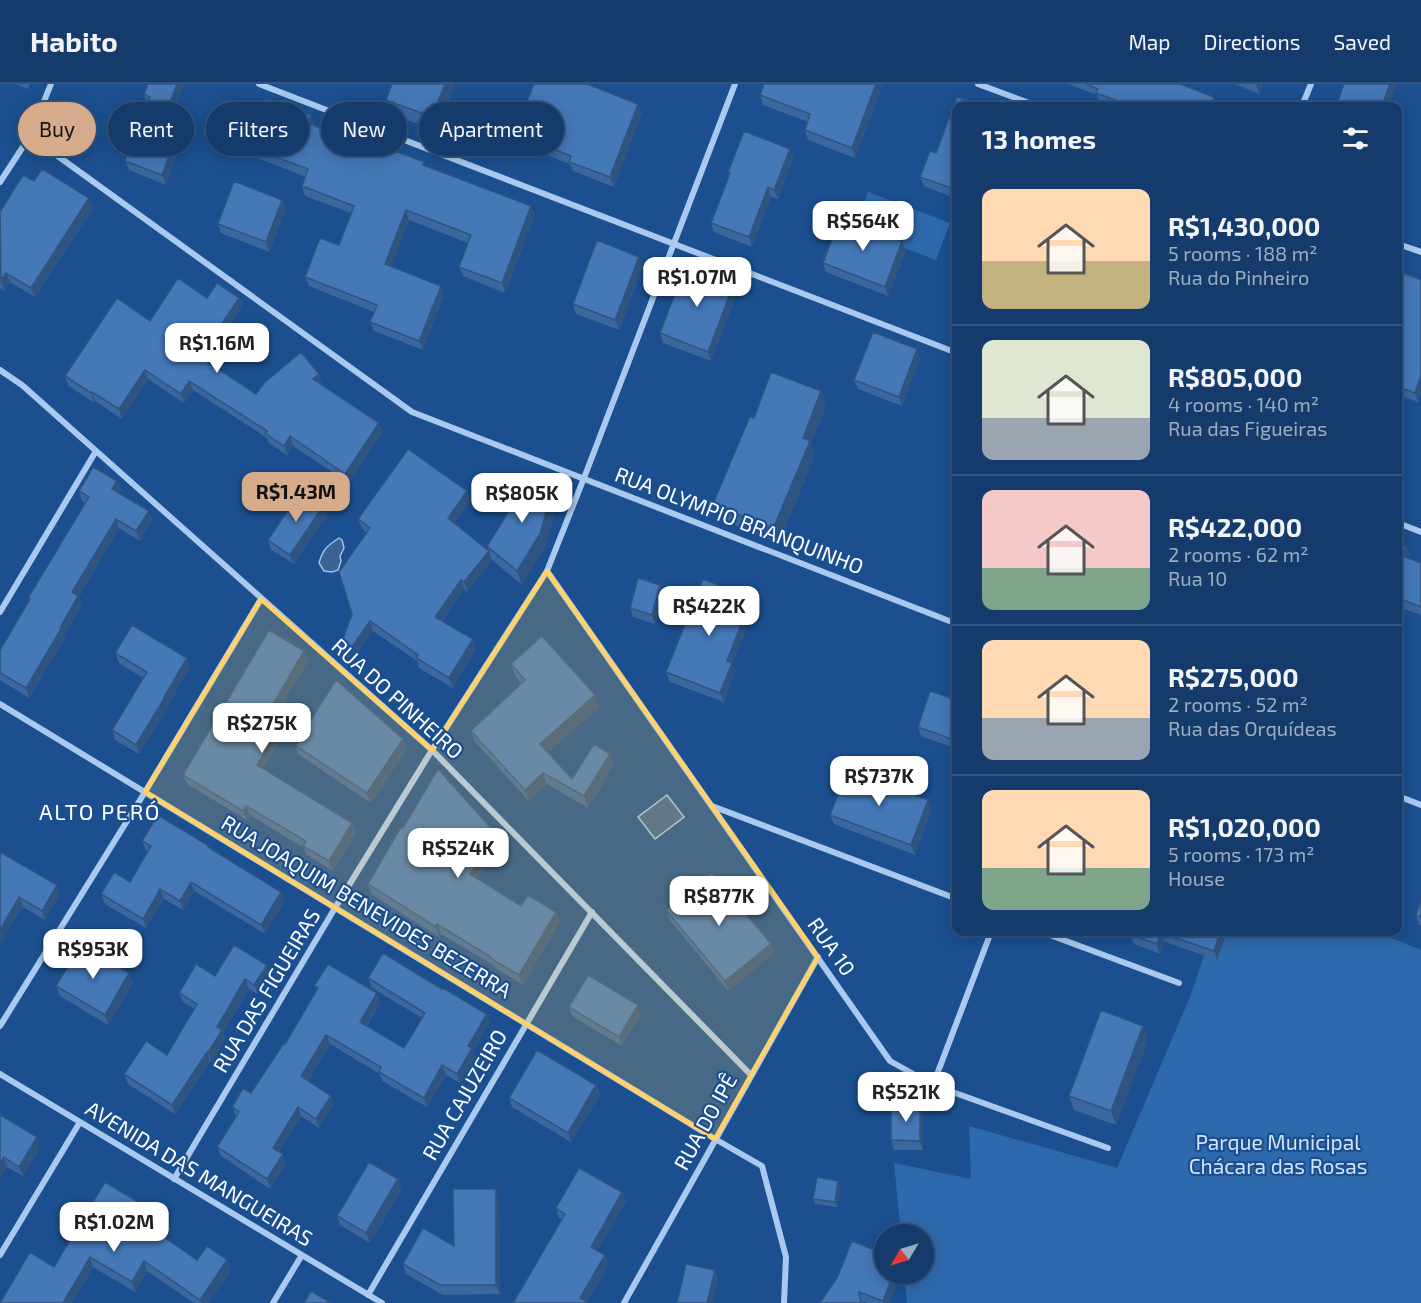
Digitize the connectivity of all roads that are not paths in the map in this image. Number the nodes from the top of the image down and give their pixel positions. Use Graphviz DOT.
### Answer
graph roads {
  1 [pos="51,84"];
  2 [pos="259,84"];
  3 [pos="735,84"];
  4 [pos="978,84"];
  5 [pos="1311,84"];
  6 [pos="44,102"];
  7 [pos="1026,102"];
  8 [pos="1304,102"];
  9 [pos="18,154"];
  10 [pos="58,156"];
  11 [pos="0,182"];
  12 [pos="674,244"];
  13 [pos="1402,245"];
  14 [pos="1421,252"];
  15 [pos="952,351"];
  16 [pos="0,370"];
  17 [pos="96,452"];
  18 [pos="584,478"];
  19 [pos="1402,525"];
  20 [pos="1421,532"];
  21 [pos="547,571"];
  22 [pos="261,599"];
  23 [pos="0,612"];
  24 [pos="952,622"];
  25 [pos="0,704"];
  26 [pos="432,750"];
  27 [pos="146,792"];
  28 [pos="1402,798"];
  29 [pos="1421,805"];
  30 [pos="712,806"];
  31 [pos="952,897"];
  32 [pos="335,908"];
  33 [pos="592,912"];
  34 [pos="989,936"];
  35 [pos="1053,936"];
  36 [pos="818,957"];
  37 [pos="1179,983"];
  38 [pos="526,1023"];
  39 [pos="0,1026"];
  40 [pos="0,1074"];
  41 [pos="751,1075"];
  42 [pos="933,1085"];
  43 [pos="80,1122"];
  44 [pos="715,1139"];
  45 [pos="1108,1148"];
  46 [pos="174,1179"];
  47 [pos="0,1255"];
  48 [pos="302,1255"];
  49 [pos="368,1295"];
  50 [pos="273,1303"];
  51 [pos="382,1303"];
  52 [pos="624,1303"];
  53 [pos="784,1303"];
  1 -- 6 [label="street"];
  2 -- 12 [label="street"];
  3 -- 12 [label="street, RUA DAS FIGUEIRAS"];
  4 -- 7 [label="street"];
  5 -- 8 [label="street"];
  9 -- 11 [label="street"];
  10 -- 18 [label="street, RUA OLYMPIO BRANQUINHO"];
  12 -- 15 [label="street"];
  12 -- 18 [label="street, RUA DAS FIGUEIRAS"];
  13 -- 14 [label="street"];
  16 -- 17 [label="street, RUA DO PINHEIRO"];
  17 -- 22 [label="street, RUA DO PINHEIRO"];
  17 -- 23 [label="street"];
  18 -- 21 [label="street, RUA DAS FIGUEIRAS"];
  18 -- 24 [label="street, RUA OLYMPIO BRANQUINHO"];
  19 -- 20 [label="street"];
  21 -- 26 [label="street, RUA DAS FIGUEIRAS"];
  21 -- 30 [label="street, RUA 10"];
  22 -- 26 [label="street, RUA DO PINHEIRO"];
  22 -- 27 [label="street"];
  25 -- 27 [label="street, RUA JOAQUIM BENEVIDES BEZERRA"];
  26 -- 32 [label="street, RUA DAS FIGUEIRAS"];
  26 -- 33 [label="street, RUA DO PINHEIRO"];
  27 -- 32 [label="street, RUA JOAQUIM BENEVIDES BEZERRA"];
  27 -- 39 [label="street"];
  28 -- 29 [label="street"];
  30 -- 31 [label="street"];
  30 -- 36 [label="street, RUA 10"];
  32 -- 38 [label="street, RUA JOAQUIM BENEVIDES BEZERRA"];
  32 -- 46 [label="street, RUA DAS FIGUEIRAS"];
  33 -- 38 [label="street, RUA CAJUZEIRO"];
  33 -- 41 [label="street, RUA DO PINHEIRO"];
  34 -- 42 [label="street"];
  35 -- 37 [label="street"];
  36 -- 41 [label="street, RUA DO IPÊ"];
  36 -- 42 [label="street, RUA 10"];
  38 -- 44 [label="street, RUA JOAQUIM BENEVIDES BEZERRA"];
  38 -- 49 [label="street, RUA CAJUZEIRO"];
  40 -- 43 [label="street, AVENIDA DAS MANGUEIRAS"];
  41 -- 44 [label="street, RUA DO IPÊ"];
  42 -- 45 [label="street, RUA 10"];
  43 -- 46 [label="street, AVENIDA DAS MANGUEIRAS"];
  43 -- 47 [label="street"];
  44 -- 52 [label="street, RUA DO IPÊ"];
  44 -- 53 [label="street, RUA JOAQUIM BENEVIDES BEZERRA"];
  46 -- 48 [label="street, AVENIDA DAS MANGUEIRAS"];
  48 -- 49 [label="street, AVENIDA DAS MANGUEIRAS"];
  48 -- 50 [label="street"];
  49 -- 51 [label="street, AVENIDA DAS MANGUEIRAS"];
}
